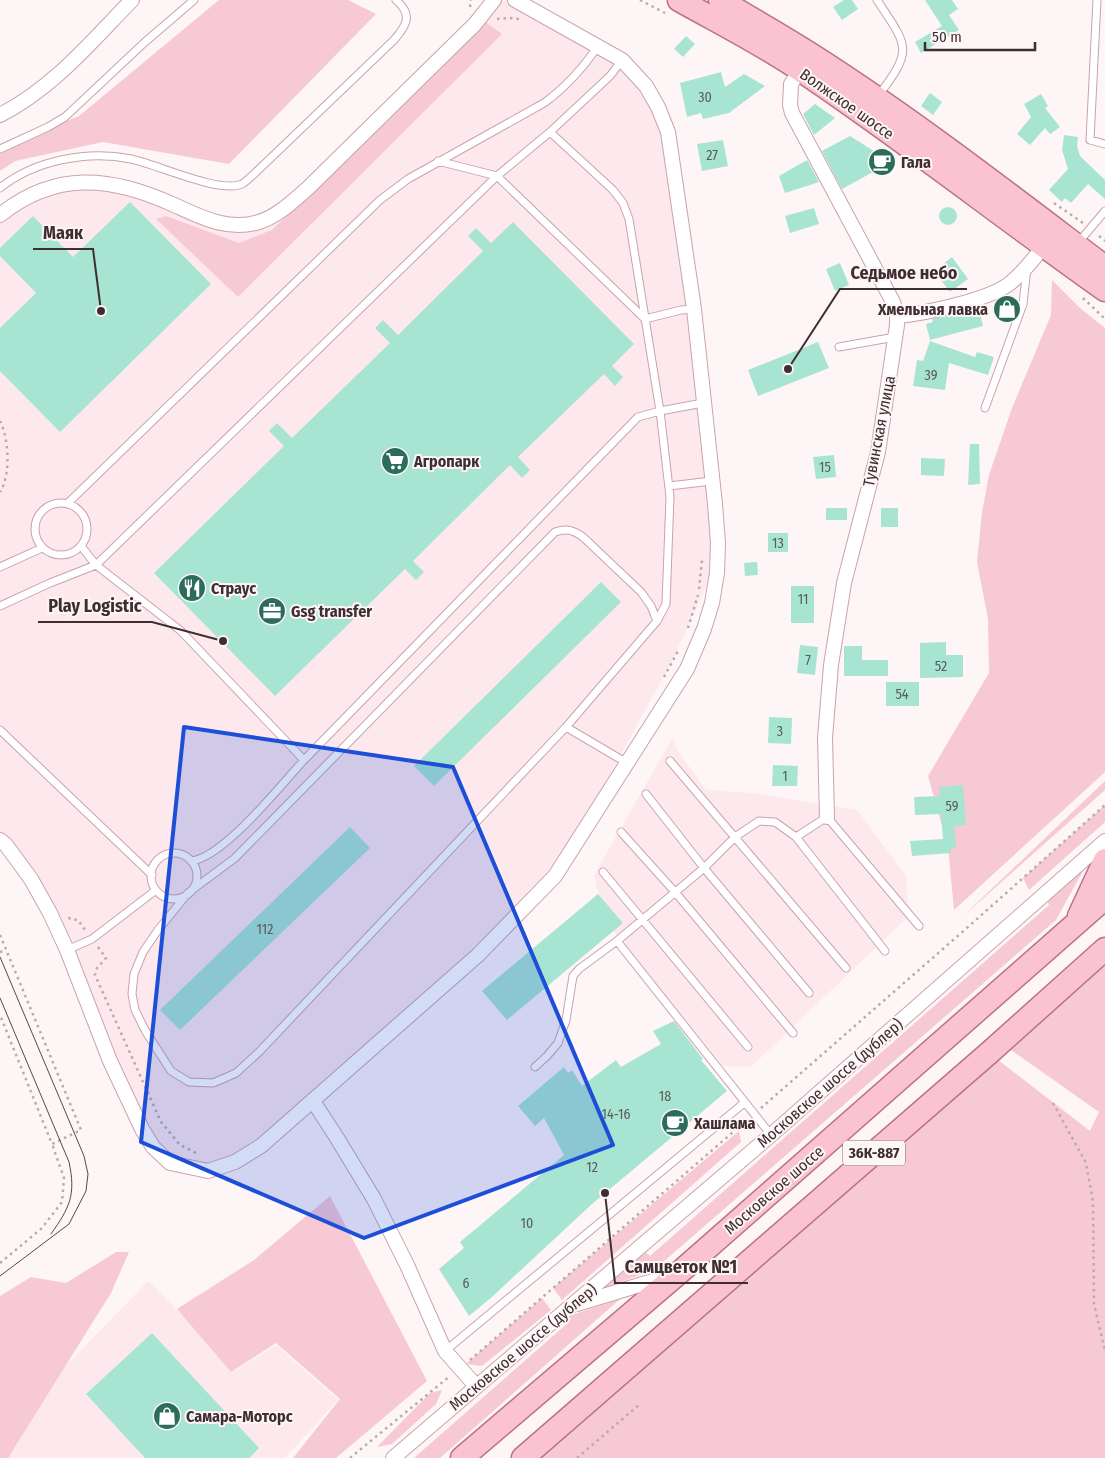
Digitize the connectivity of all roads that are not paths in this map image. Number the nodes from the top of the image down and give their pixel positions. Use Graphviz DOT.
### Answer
graph roads {
  1 [pos="132,0"];
  2 [pos="194,0"];
  3 [pos="396,0"];
  4 [pos="494,0"];
  5 [pos="515,0"];
  6 [pos="679,0"];
  7 [pos="720,0"];
  8 [pos="877,0"];
  9 [pos="1097,0"];
  10 [pos="598,46"];
  11 [pos="622,60"];
  12 [pos="800,70"];
  13 [pos="876,98"];
  14 [pos="0,115"];
  15 [pos="550,132"];
  16 [pos="1105,144"];
  17 [pos="0,150"];
  18 [pos="438,162"];
  19 [pos="497,176"];
  20 [pos="0,188"];
  21 [pos="1105,211"];
  22 [pos="0,215"];
  23 [pos="1076,245"];
  24 [pos="1043,246"];
  25 [pos="1028,265"];
  26 [pos="1105,267"];
  27 [pos="1105,290"];
  28 [pos="694,308"];
  29 [pos="897,316"];
  30 [pos="645,319"];
  31 [pos="896,337"];
  32 [pos="839,347"];
  33 [pos="703,403"];
  34 [pos="985,408"];
  35 [pos="660,411"];
  36 [pos="712,481"];
  37 [pos="669,486"];
  38 [pos="68,503"];
  39 [pos="81,546"];
  40 [pos="42,548"];
  41 [pos="96,565"];
  42 [pos="0,567"];
  43 [pos="0,606"];
  44 [pos="657,621"];
  45 [pos="566,727"];
  46 [pos="0,730"];
  47 [pos="304,760"];
  48 [pos="670,761"];
  49 [pos="628,764"];
  50 [pos="646,794"];
  51 [pos="827,817"];
  52 [pos="621,832"];
  53 [pos="735,837"];
  54 [pos="796,838"];
  55 [pos="0,840"];
  56 [pos="1105,841"];
  57 [pos="1105,860"];
  58 [pos="190,861"];
  59 [pos="704,868"];
  60 [pos="604,872"];
  61 [pos="152,875"];
  62 [pos="156,890"];
  63 [pos="674,892"];
  64 [pos="188,893"];
  65 [pos="1105,898"];
  66 [pos="643,919"];
  67 [pos="1075,924"];
  68 [pos="919,926"];
  69 [pos="617,940"];
  70 [pos="1105,949"];
  71 [pos="67,950"];
  72 [pos="885,951"];
  73 [pos="846,968"];
  74 [pos="809,993"];
  75 [pos="793,1033"];
  76 [pos="748,1047"];
  77 [pos="535,1067"];
  78 [pos="312,1101"];
  79 [pos="744,1102"];
  80 [pos="772,1136"];
  81 [pos="680,1272"];
  82 [pos="572,1306"];
  83 [pos="445,1351"];
  84 [pos="476,1386"];
  85 [pos="478,1449"];
  86 [pos="393,1458"];
  87 [pos="462,1458"];
  88 [pos="522,1458"];
  1 -- 14 [label="street"];
  2 -- 17 [label="lane"];
  3 -- 20 [label="lane"];
  4 -- 22 [label="street"];
  5 -- 10 [label="street"];
  6 -- 12 [label="main road, Волжское шоссе"];
  7 -- 13 [label="main road, Волжское шоссе"];
  8 -- 13 [label="lane"];
  9 -- 16 [label="lane"];
  10 -- 11 [label="street"];
  10 -- 18 [label="lane"];
  11 -- 15 [label="lane"];
  11 -- 28 [label="street"];
  12 -- 24 [label="main road, Волжское шоссе"];
  12 -- 29 [label="street, Тувинская улица"];
  13 -- 23 [label="main road, Волжское шоссе"];
  15 -- 19 [label="lane"];
  15 -- 30 [label="lane"];
  18 -- 19 [label="lane"];
  18 -- 38 [label="lane"];
  19 -- 30 [label="lane"];
  19 -- 41 [label="lane"];
  21 -- 23 [label="lane"];
  23 -- 26 [label="main road, Волжское шоссе"];
  24 -- 25 [label="street"];
  24 -- 27 [label="main road, Волжское шоссе"];
  25 -- 29 [label="street"];
  25 -- 34 [label="lane"];
  28 -- 30 [label="lane"];
  28 -- 33 [label="street"];
  29 -- 31 [label="street, Тувинская улица"];
  30 -- 35 [label="lane"];
  31 -- 32 [label="lane"];
  31 -- 51 [label="street, Тувинская улица"];
  33 -- 35 [label="lane"];
  33 -- 36 [label="street"];
  35 -- 37 [label="lane"];
  35 -- 47 [label="lane"];
  36 -- 37 [label="lane"];
  36 -- 49 [label="street"];
  37 -- 44 [label="lane"];
  38 -- 39 [label="lane"];
  38 -- 40 [label="lane"];
  39 -- 40 [label="lane"];
  39 -- 41 [label="lane"];
  40 -- 42 [label="lane"];
  41 -- 43 [label="lane"];
  41 -- 47 [label="lane"];
  44 -- 45 [label="lane"];
  44 -- 64 [label="lane"];
  45 -- 49 [label="lane"];
  45 -- 64 [label="lane"];
  46 -- 61 [label="lane"];
  47 -- 58 [label="lane"];
  48 -- 53 [label="lane"];
  49 -- 78 [label="street"];
  50 -- 59 [label="lane"];
  51 -- 54 [label="lane"];
  51 -- 68 [label="lane"];
  52 -- 63 [label="lane"];
  53 -- 54 [label="lane"];
  53 -- 59 [label="lane"];
  53 -- 73 [label="lane"];
  54 -- 72 [label="lane"];
  55 -- 71 [label="street"];
  56 -- 80 [label="street, Московское шоссе (дублер)"];
  57 -- 67 [label="main road"];
  58 -- 61 [label="lane"];
  58 -- 64 [label="lane"];
  59 -- 63 [label="lane"];
  59 -- 74 [label="lane"];
  60 -- 66 [label="lane"];
  61 -- 62 [label="lane"];
  62 -- 64 [label="lane"];
  62 -- 71 [label="lane"];
  63 -- 66 [label="lane"];
  63 -- 75 [label="lane"];
  65 -- 67 [label="main road, Московское шоссе / 36К-887"];
  66 -- 69 [label="lane"];
  66 -- 76 [label="lane"];
  67 -- 81 [label="main road, Московское шоссе / 36К-887"];
  69 -- 77 [label="lane"];
  69 -- 79 [label="lane"];
  70 -- 88 [label="main road, 36К-887"];
  71 -- 78 [label="street"];
  78 -- 83 [label="street"];
  79 -- 80 [label="lane"];
  79 -- 83 [label="lane"];
  80 -- 82 [label="street, Московское шоссе (дублер)"];
  81 -- 82 [label="street"];
  81 -- 85 [label="main road, Московское шоссе / 36К-887"];
  82 -- 84 [label="street, Московское шоссе (дублер)"];
  83 -- 84 [label="street"];
  84 -- 86 [label="street, Московское шоссе (дублер)"];
  85 -- 87 [label="main road, Московское шоссе / 36К-887"];
}
